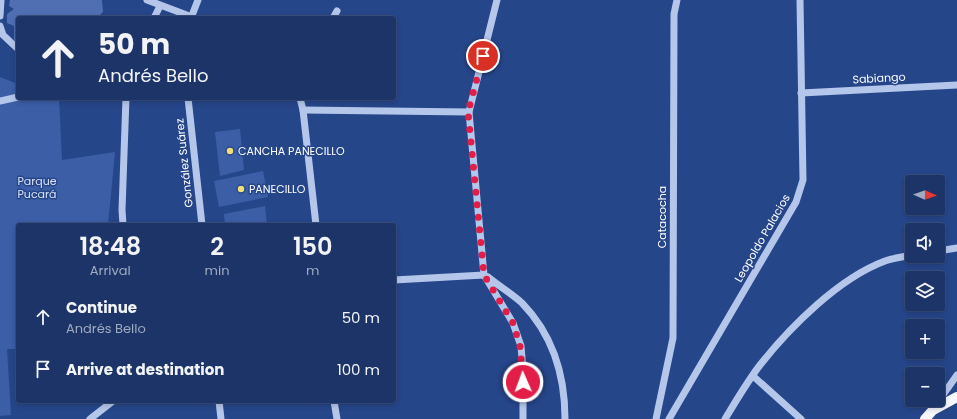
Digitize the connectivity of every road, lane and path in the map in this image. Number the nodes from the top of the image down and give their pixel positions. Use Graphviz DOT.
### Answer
graph roads {
  1 [pos="1,0"];
  2 [pos="147,0"];
  3 [pos="198,0"];
  4 [pos="497,0"];
  5 [pos="671,0"];
  6 [pos="677,0"];
  7 [pos="800,0"];
  8 [pos="160,6"];
  9 [pos="337,11"];
  10 [pos="674,14"];
  11 [pos="0,16"];
  12 [pos="155,16"];
  13 [pos="187,16"];
  14 [pos="193,16"];
  15 [pos="334,16"];
  16 [pos="0,26"];
  17 [pos="16,48"];
  18 [pos="957,84"];
  19 [pos="801,93"];
  20 [pos="16,97"];
  21 [pos="126,100"];
  22 [pos="188,100"];
  23 [pos="300,100"];
  24 [pos="0,101"];
  25 [pos="303,110"];
  26 [pos="468,112"];
  27 [pos="123,223"];
  28 [pos="202,223"];
  29 [pos="316,223"];
  30 [pos="957,248"];
  31 [pos="945,250"];
  32 [pos="905,257"];
  33 [pos="484,275"];
  34 [pos="396,280"];
  35 [pos="957,375"];
  36 [pos="753,376"];
  37 [pos="957,397"];
  38 [pos="110,403"];
  39 [pos="219,403"];
  40 [pos="334,403"];
  41 [pos="933,410"];
  42 [pos="90,419"];
  43 [pos="221,419"];
  44 [pos="337,419"];
  45 [pos="523,419"];
  46 [pos="566,419"];
  47 [pos="656,419"];
  48 [pos="669,419"];
  49 [pos="725,419"];
  50 [pos="801,419"];
  51 [pos="925,419"];
  1 -- 11 [label="street"];
  2 -- 8 [label="street"];
  3 -- 14 [label="street"];
  4 -- 26 [label="street"];
  5 -- 10 [label="street, Catacocha"];
  6 -- 10 [label="street, Catacocha"];
  7 -- 19 [label="street, Leopoldo Palacios"];
  8 -- 12 [label="street"];
  8 -- 13 [label="street"];
  9 -- 15 [label="street"];
  10 -- 47 [label="street, Catacocha"];
  16 -- 17 [label="street"];
  18 -- 19 [label="street, Sabiango"];
  19 -- 48 [label="street, Leopoldo Palacios"];
  20 -- 24 [label="street"];
  21 -- 27 [label="street"];
  22 -- 28 [label="street, González Suárez"];
  23 -- 25 [label="street"];
  25 -- 26 [label="street"];
  25 -- 29 [label="street"];
  26 -- 33 [label="street"];
  30 -- 31 [label="street"];
  32 -- 36 [label="street"];
  33 -- 34 [label="street"];
  33 -- 45 [label="street"];
  33 -- 46 [label="street"];
  35 -- 41 [label="street"];
  36 -- 49 [label="street"];
  36 -- 50 [label="street"];
  37 -- 41 [label="main road"];
  38 -- 42 [label="street"];
  39 -- 43 [label="street"];
  40 -- 44 [label="street"];
  41 -- 51 [label="main road"];
}
